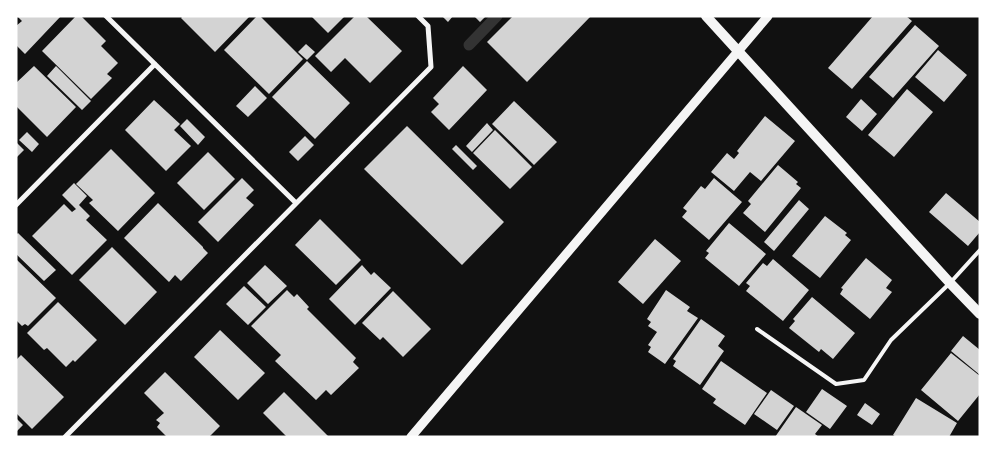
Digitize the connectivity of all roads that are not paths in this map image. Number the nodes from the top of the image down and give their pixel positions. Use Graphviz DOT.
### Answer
graph roads {
  1 [pos="106,16"];
  2 [pos="418,16"];
  3 [pos="706,16"];
  4 [pos="768,16"];
  5 [pos="738,51"];
  6 [pos="155,64"];
  7 [pos="296,203"];
  8 [pos="16,205"];
  9 [pos="980,250"];
  10 [pos="950,283"];
  11 [pos="980,314"];
  12 [pos="757,329"];
  13 [pos="65,437"];
  14 [pos="411,437"];
  1 -- 6 [label="street"];
  2 -- 7 [label="street"];
  3 -- 5 [label="main road"];
  4 -- 5 [label="street"];
  5 -- 10 [label="main road"];
  5 -- 14 [label="street"];
  6 -- 7 [label="street"];
  6 -- 8 [label="street"];
  7 -- 13 [label="street"];
  9 -- 10 [label="lane"];
  10 -- 11 [label="main road"];
  10 -- 12 [label="lane"];
}
